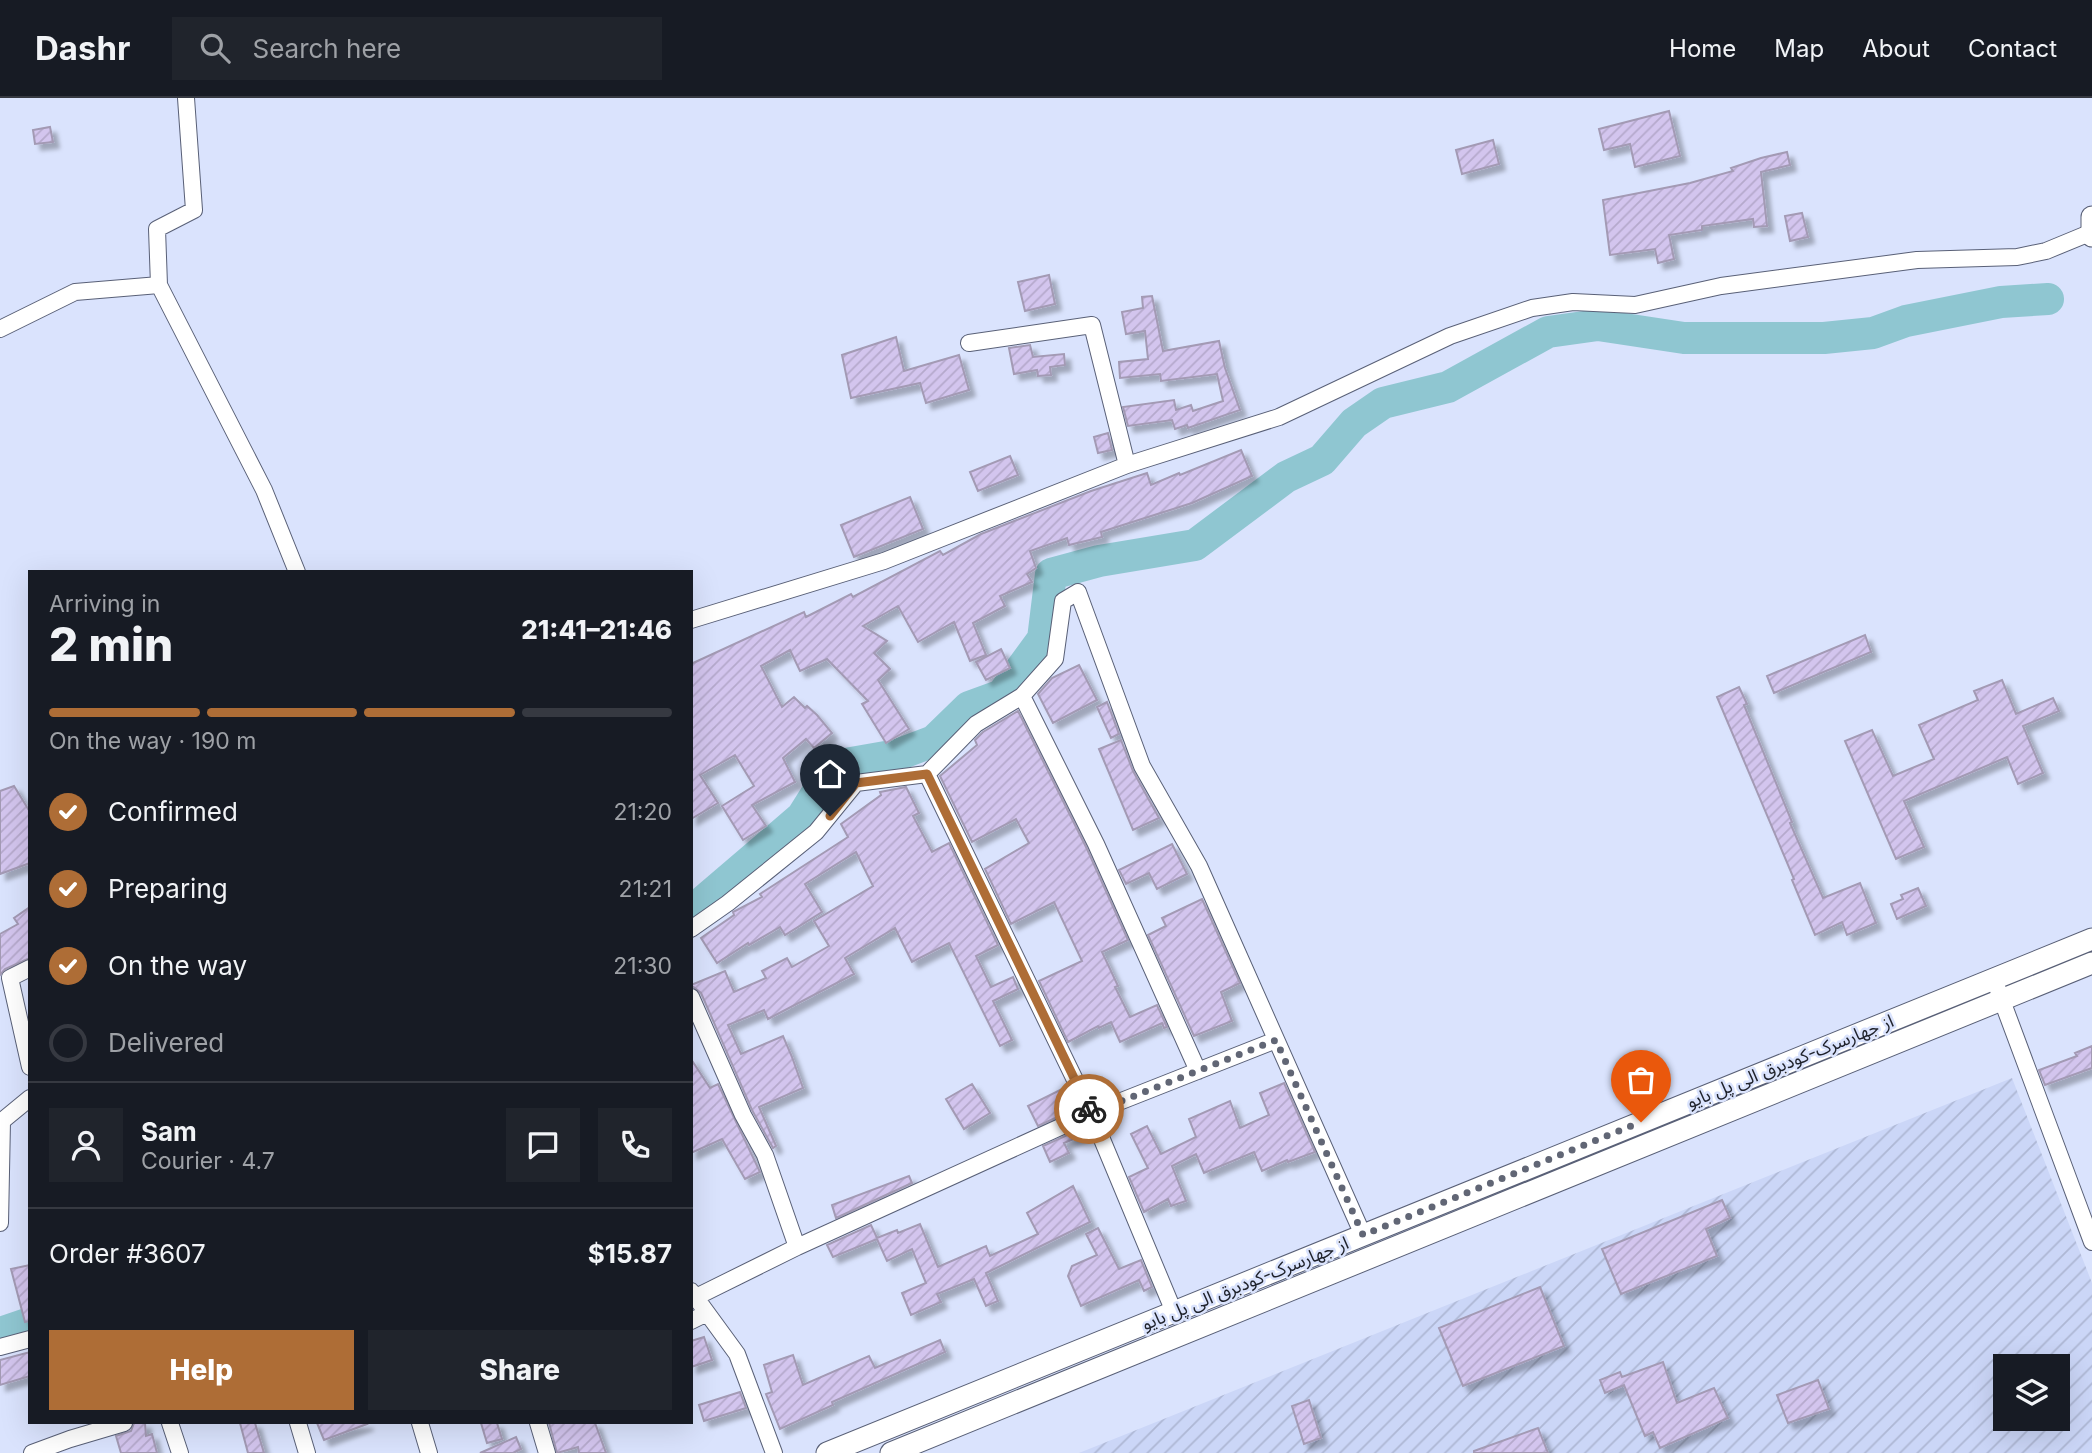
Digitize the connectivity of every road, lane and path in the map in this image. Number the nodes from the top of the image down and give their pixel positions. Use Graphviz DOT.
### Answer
graph roads {
  1 [pos="186,98"];
  2 [pos="2092,217"];
  3 [pos="2092,234"];
  4 [pos="159,285"];
  5 [pos="0,329"];
  6 [pos="969,343"];
  7 [pos="1127,465"];
  8 [pos="296,570"];
  9 [pos="693,619"];
  10 [pos="1022,696"];
  11 [pos="927,774"];
  12 [pos="693,928"];
  13 [pos="2092,939"];
  14 [pos="2092,963"];
  15 [pos="28,969"];
  16 [pos="1994,979"];
  17 [pos="2002,999"];
  18 [pos="693,1002"];
  19 [pos="1276,1040"];
  20 [pos="28,1058"];
  21 [pos="1198,1071"];
  22 [pos="28,1100"];
  23 [pos="1091,1113"];
  24 [pos="1,1122"];
  25 [pos="0,1223"];
  26 [pos="2090,1233"];
  27 [pos="1363,1235"];
  28 [pos="797,1247"];
  29 [pos="694,1294"];
  30 [pos="1174,1312"];
  31 [pos="707,1313"];
  32 [pos="693,1320"];
  33 [pos="28,1340"];
  34 [pos="0,1347"];
  35 [pos="121,1424"];
  36 [pos="170,1424"];
  37 [pos="298,1424"];
  38 [pos="420,1424"];
  39 [pos="538,1424"];
  40 [pos="32,1453"];
  41 [pos="180,1453"];
  42 [pos="307,1453"];
  43 [pos="429,1453"];
  44 [pos="547,1453"];
  45 [pos="774,1453"];
  46 [pos="827,1453"];
  47 [pos="891,1453"];
  1 -- 4 [label="street"];
  2 -- 3 [label="street"];
  3 -- 7 [label="street"];
  4 -- 5 [label="street"];
  4 -- 8 [label="street"];
  6 -- 7 [label="street"];
  7 -- 9 [label="street"];
  10 -- 11 [label="street"];
  10 -- 19 [label="street"];
  10 -- 21 [label="street"];
  11 -- 12 [label="street"];
  11 -- 23 [label="street"];
  13 -- 16 [label="street, از جهارسرک-کودبرق الی پل بایو"];
  14 -- 17 [label="street, از جهارسرک-کودبرق الی پل بایو"];
  15 -- 20 [label="street"];
  16 -- 17 [label="street"];
  16 -- 27 [label="street, از جهارسرک-کودبرق الی پل بایو"];
  17 -- 26 [label="street"];
  17 -- 47 [label="street, از جهارسرک-کودبرق الی پل بایو"];
  18 -- 28 [label="street"];
  19 -- 21 [label="street"];
  19 -- 27 [label="street"];
  21 -- 23 [label="street"];
  22 -- 24 [label="street"];
  23 -- 28 [label="street"];
  23 -- 30 [label="street"];
  24 -- 25 [label="street"];
  27 -- 30 [label="street, از جهارسرک-کودبرق الی پل بایو"];
  28 -- 29 [label="street"];
  29 -- 31 [label="street"];
  30 -- 46 [label="street, از جهارسرک-کودبرق الی پل بایو"];
  31 -- 32 [label="street"];
  31 -- 45 [label="street"];
  33 -- 34 [label="street"];
  35 -- 40 [label="street"];
  36 -- 41 [label="street"];
  37 -- 42 [label="street"];
  38 -- 43 [label="street"];
  39 -- 44 [label="street"];
}
